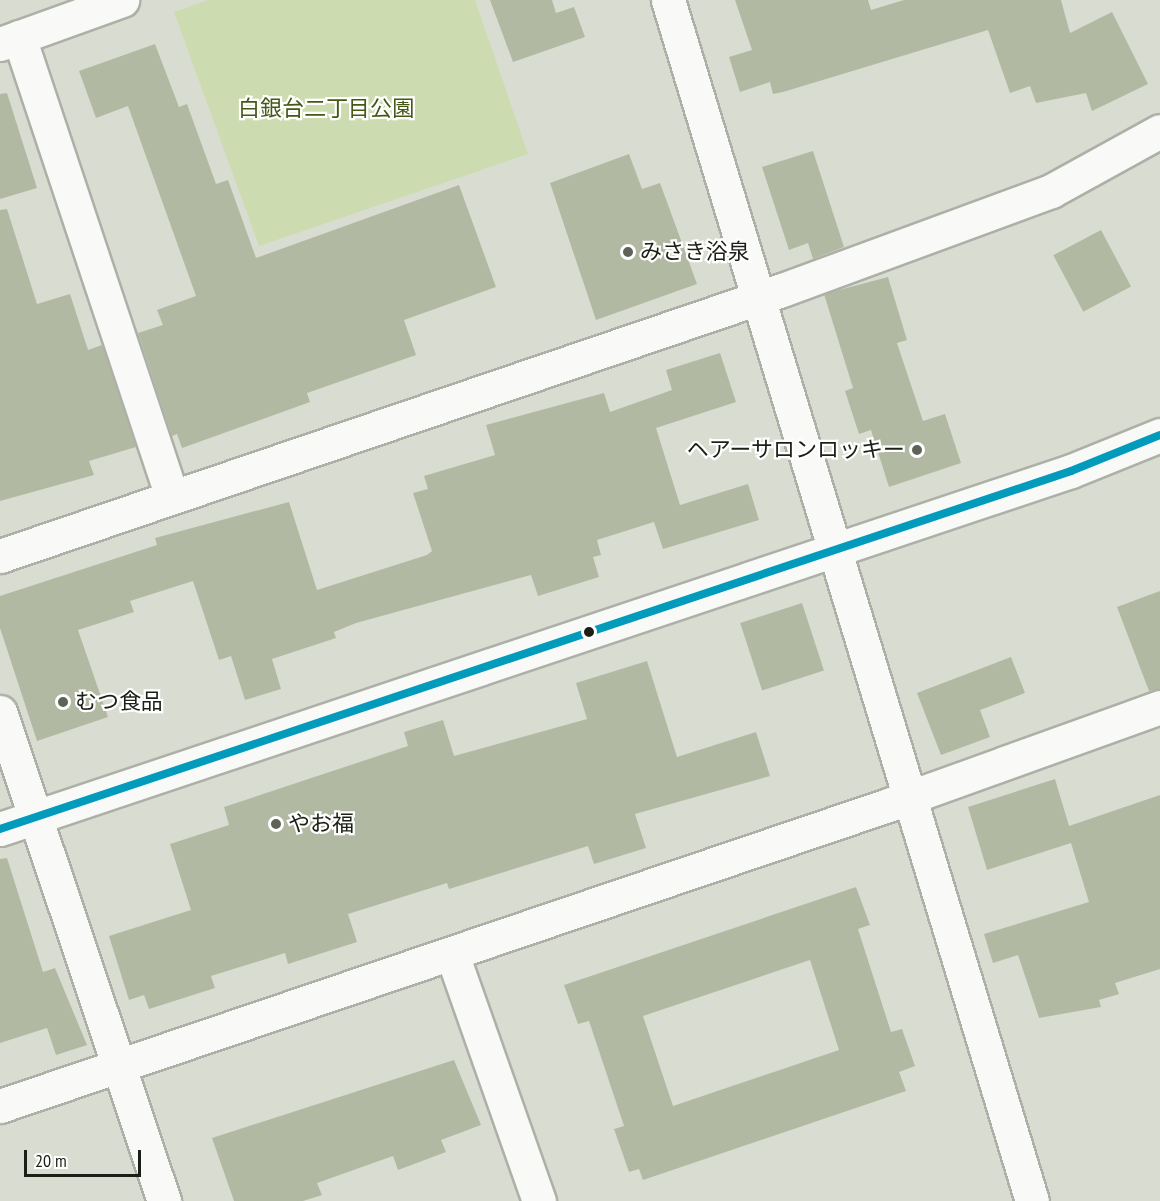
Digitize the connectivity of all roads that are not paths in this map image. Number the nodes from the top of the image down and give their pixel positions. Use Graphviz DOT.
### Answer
graph roads {
  1 [pos="120,0"];
  2 [pos="668,0"];
  3 [pos="10,40"];
  4 [pos="1160,131"];
  5 [pos="758,299"];
  6 [pos="1160,435"];
  7 [pos="172,496"];
  8 [pos="832,551"];
  9 [pos="0,556"];
  10 [pos="1160,707"];
  11 [pos="0,712"];
  12 [pos="909,797"];
  13 [pos="36,817"];
  14 [pos="0,829"];
  15 [pos="452,954"];
  16 [pos="118,1066"];
  17 [pos="0,1106"];
  18 [pos="164,1201"];
  19 [pos="539,1201"];
  20 [pos="1032,1201"];
  1 -- 3 [label="street"];
  2 -- 5 [label="street"];
  3 -- 7 [label="street"];
  4 -- 5 [label="street"];
  5 -- 7 [label="street"];
  5 -- 8 [label="street"];
  6 -- 8 [label="street"];
  7 -- 9 [label="street"];
  8 -- 12 [label="street"];
  8 -- 13 [label="street"];
  10 -- 12 [label="street"];
  11 -- 13 [label="street"];
  12 -- 15 [label="street"];
  12 -- 20 [label="street"];
  13 -- 14 [label="street"];
  13 -- 16 [label="street"];
  15 -- 16 [label="street"];
  15 -- 19 [label="street"];
  16 -- 17 [label="street"];
  16 -- 18 [label="street"];
}
